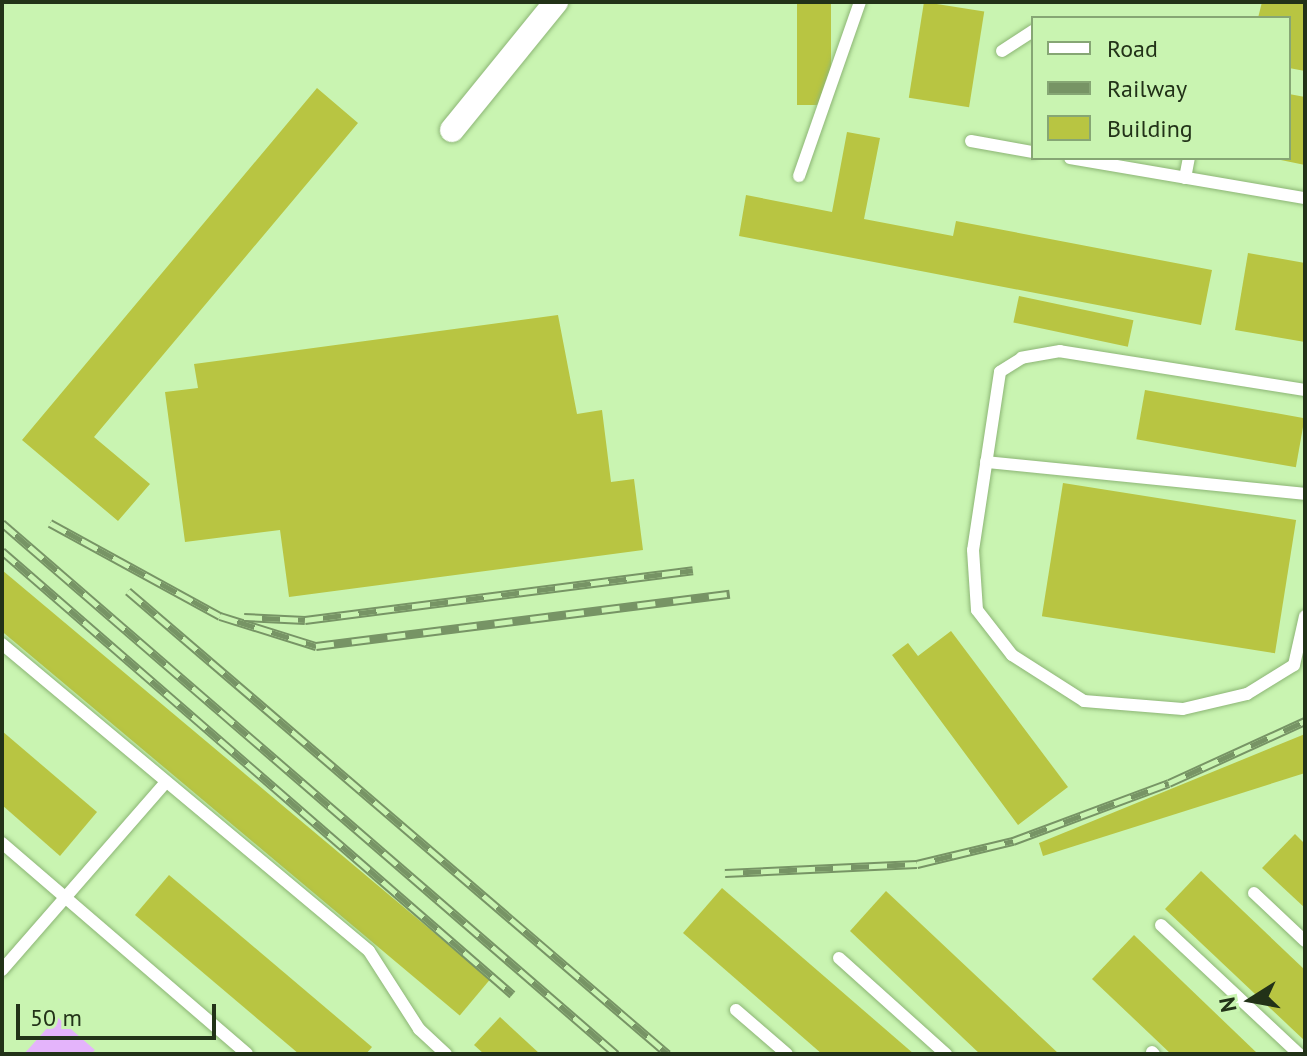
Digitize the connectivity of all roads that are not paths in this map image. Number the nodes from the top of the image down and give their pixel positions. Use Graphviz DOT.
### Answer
graph roads {
  1 [pos="556,2"];
  2 [pos="860,2"];
  3 [pos="1031,32"];
  4 [pos="1002,51"];
  5 [pos="452,130"];
  6 [pos="971,141"];
  7 [pos="1031,152"];
  8 [pos="1082,160"];
  9 [pos="1189,160"];
  10 [pos="799,176"];
  11 [pos="1185,178"];
  12 [pos="1305,198"];
  13 [pos="1305,390"];
  14 [pos="986,462"];
  15 [pos="1305,494"];
  16 [pos="1305,616"];
  17 [pos="2,644"];
  18 [pos="166,782"];
  19 [pos="2,843"];
  20 [pos="1254,893"];
  21 [pos="66,898"];
  22 [pos="1161,925"];
  23 [pos="1305,941"];
  24 [pos="839,958"];
  25 [pos="2,970"];
  26 [pos="736,1010"];
  27 [pos="247,1054"];
  28 [pos="446,1054"];
  29 [pos="787,1054"];
  30 [pos="946,1054"];
  31 [pos="1299,1054"];
  1 -- 5 [label="street"];
  2 -- 10 [label="lane"];
  3 -- 4 [label="lane"];
  6 -- 7 [label="lane"];
  8 -- 11 [label="lane"];
  9 -- 11 [label="lane"];
  11 -- 12 [label="lane"];
  13 -- 14 [label="lane"];
  14 -- 15 [label="lane"];
  14 -- 16 [label="lane"];
  17 -- 18 [label="lane"];
  18 -- 21 [label="lane"];
  18 -- 28 [label="lane"];
  19 -- 21 [label="lane"];
  20 -- 23 [label="lane"];
  21 -- 25 [label="lane"];
  21 -- 27 [label="lane"];
  22 -- 31 [label="lane"];
  24 -- 30 [label="lane"];
  26 -- 29 [label="lane"];
}
